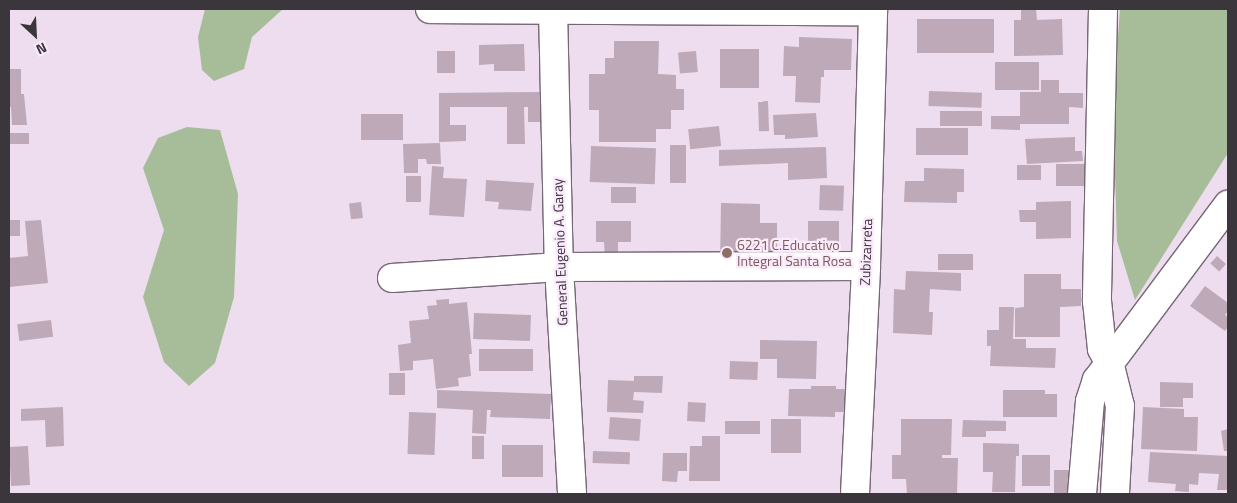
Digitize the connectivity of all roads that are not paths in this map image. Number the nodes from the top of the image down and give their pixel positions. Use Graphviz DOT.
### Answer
graph roads {
  1 [pos="430,9"];
  2 [pos="553,9"];
  3 [pos="1103,9"];
  4 [pos="873,10"];
  5 [pos="1228,205"];
  6 [pos="866,266"];
  7 [pos="559,267"];
  8 [pos="392,278"];
  9 [pos="1110,362"];
  10 [pos="572,494"];
  11 [pos="855,494"];
  12 [pos="1082,494"];
  13 [pos="1115,494"];
  1 -- 2 [label="street"];
  2 -- 4 [label="street"];
  2 -- 7 [label="street, General Eugenio A. Garay"];
  3 -- 9 [label="street"];
  4 -- 6 [label="street, Zubizarreta"];
  5 -- 9 [label="street"];
  6 -- 7 [label="street"];
  6 -- 11 [label="street, Zubizarreta"];
  7 -- 8 [label="street"];
  7 -- 10 [label="street, General Eugenio A. Garay"];
  9 -- 12 [label="street"];
  9 -- 13 [label="street"];
}
